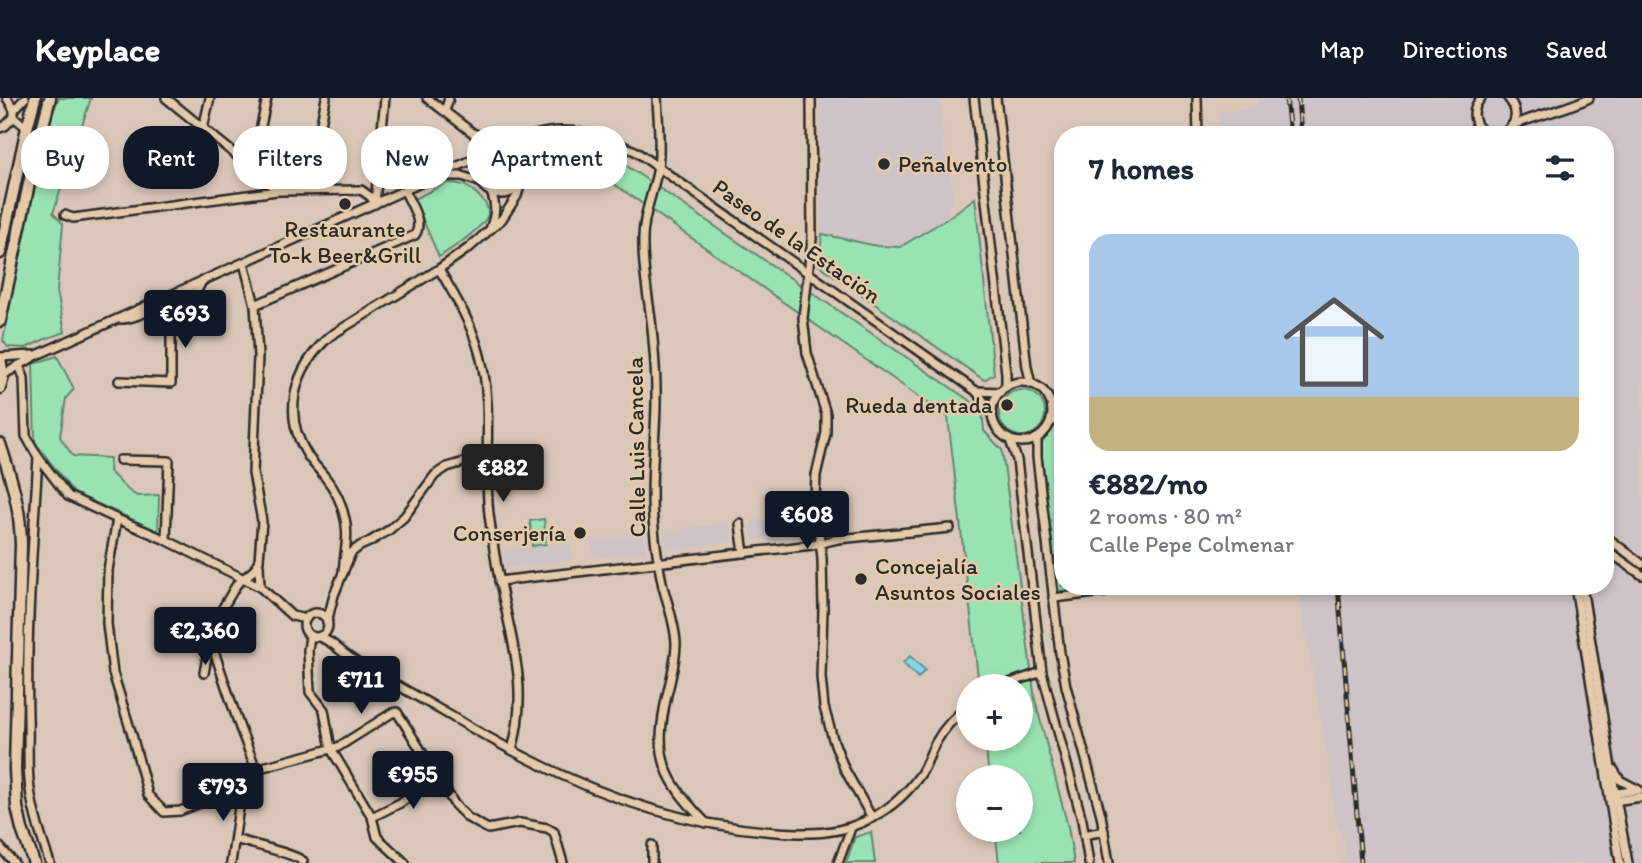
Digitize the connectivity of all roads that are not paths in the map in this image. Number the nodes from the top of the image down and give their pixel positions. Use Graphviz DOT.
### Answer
graph roads {
  1 [pos="7,98"];
  2 [pos="25,98"];
  3 [pos="35,98"];
  4 [pos="50,98"];
  5 [pos="166,98"];
  6 [pos="210,98"];
  7 [pos="267,98"];
  8 [pos="326,98"];
  9 [pos="385,98"];
  10 [pos="427,98"];
  11 [pos="449,98"];
  12 [pos="657,98"];
  13 [pos="811,98"];
  14 [pos="974,98"];
  15 [pos="996,98"];
  16 [pos="1196,98"];
  17 [pos="1507,98"];
  18 [pos="1589,98"];
  19 [pos="1477,100"];
  20 [pos="445,111"];
  21 [pos="14,113"];
  22 [pos="1476,124"];
  23 [pos="25,126"];
  24 [pos="28,126"];
  25 [pos="201,126"];
  26 [pos="203,126"];
  27 [pos="261,126"];
  28 [pos="1198,126"];
  29 [pos="1509,126"];
  30 [pos="1515,126"];
  31 [pos="0,128"];
  32 [pos="467,128"];
  33 [pos="219,141"];
  34 [pos="627,148"];
  35 [pos="233,152"];
  36 [pos="21,156"];
  37 [pos="658,167"];
  38 [pos="409,189"];
  39 [pos="488,189"];
  40 [pos="514,189"];
  41 [pos="519,189"];
  42 [pos="307,190"];
  43 [pos="277,191"];
  44 [pos="405,191"];
  45 [pos="491,192"];
  46 [pos="375,204"];
  47 [pos="65,215"];
  48 [pos="489,230"];
  49 [pos="0,253"];
  50 [pos="244,263"];
  51 [pos="439,269"];
  52 [pos="808,272"];
  53 [pos="202,281"];
  54 [pos="170,296"];
  55 [pos="175,305"];
  56 [pos="255,305"];
  57 [pos="169,315"];
  58 [pos="118,318"];
  59 [pos="0,321"];
  60 [pos="37,355"];
  61 [pos="0,358"];
  62 [pos="19,365"];
  63 [pos="3,375"];
  64 [pos="119,381"];
  65 [pos="1031,384"];
  66 [pos="0,388"];
  67 [pos="1003,390"];
  68 [pos="976,391"];
  69 [pos="1052,408"];
  70 [pos="992,412"];
  71 [pos="1054,421"];
  72 [pos="1051,422"];
  73 [pos="1037,438"];
  74 [pos="1010,440"];
  75 [pos="0,444"];
  76 [pos="488,455"];
  77 [pos="38,457"];
  78 [pos="120,460"];
  79 [pos="117,519"];
  80 [pos="740,524"];
  81 [pos="950,528"];
  82 [pos="347,537"];
  83 [pos="166,540"];
  84 [pos="820,543"];
  85 [pos="1614,543"];
  86 [pos="360,546"];
  87 [pos="744,553"];
  88 [pos="1614,557"];
  89 [pos="259,560"];
  90 [pos="658,563"];
  91 [pos="1642,564"];
  92 [pos="343,573"];
  93 [pos="1642,575"];
  94 [pos="244,578"];
  95 [pos="499,582"];
  96 [pos="260,587"];
  97 [pos="334,595"];
  98 [pos="1078,595"];
  99 [pos="1577,595"];
  100 [pos="1583,595"];
  101 [pos="1053,598"];
  102 [pos="309,616"];
  103 [pos="328,624"];
  104 [pos="315,637"];
  105 [pos="210,639"];
  106 [pos="340,648"];
  107 [pos="204,673"];
  108 [pos="1042,673"];
  109 [pos="1033,676"];
  110 [pos="956,716"];
  111 [pos="331,749"];
  112 [pos="512,750"];
  113 [pos="1611,765"];
  114 [pos="256,769"];
  115 [pos="438,777"];
  116 [pos="242,787"];
  117 [pos="1641,792"];
  118 [pos="1612,797"];
  119 [pos="685,802"];
  120 [pos="373,817"];
  121 [pos="680,817"];
  122 [pos="872,818"];
  123 [pos="706,823"];
  124 [pos="851,828"];
  125 [pos="1104,831"];
  126 [pos="833,832"];
  127 [pos="1084,835"];
  128 [pos="235,839"];
  129 [pos="652,845"];
  130 [pos="0,847"];
  131 [pos="844,848"];
  132 [pos="14,863"];
  133 [pos="34,863"];
  134 [pos="50,863"];
  135 [pos="231,863"];
  136 [pos="302,863"];
  137 [pos="405,863"];
  138 [pos="563,863"];
  139 [pos="652,863"];
  140 [pos="838,863"];
  141 [pos="1089,863"];
  142 [pos="1109,863"];
  143 [pos="1620,863"];
  144 [pos="1628,863"];
  1 -- 21 [label="street"];
  2 -- 21 [label="street"];
  3 -- 24 [label="main road"];
  4 -- 59 [label="main road"];
  5 -- 25 [label="street"];
  6 -- 26 [label="street"];
  7 -- 27 [label="street"];
  8 -- 42 [label="street"];
  9 -- 46 [label="street"];
  10 -- 20 [label="street"];
  11 -- 20 [label="street"];
  12 -- 37 [label="street, Calle Luis Cancela"];
  13 -- 52 [label="street"];
  14 -- 67 [label="street"];
  15 -- 65 [label="street"];
  16 -- 28 [label="street"];
  17 -- 29 [label="street"];
  18 -- 30 [label="street"];
  19 -- 22 [label="street"];
  20 -- 32 [label="street"];
  21 -- 23 [label="street"];
  21 -- 31 [label="street"];
  33 -- 35 [label="street"];
  34 -- 37 [label="street, Paseo de la Estación"];
  36 -- 49 [label="main road"];
  37 -- 52 [label="street, Paseo de la Estación"];
  37 -- 90 [label="street, Calle Luis Cancela"];
  38 -- 44 [label="street"];
  39 -- 45 [label="street"];
  40 -- 45 [label="street"];
  41 -- 48 [label="street"];
  42 -- 43 [label="street"];
  42 -- 46 [label="street"];
  43 -- 47 [label="street"];
  44 -- 46 [label="street"];
  44 -- 56 [label="street"];
  45 -- 48 [label="street"];
  46 -- 50 [label="street"];
  48 -- 51 [label="street"];
  50 -- 53 [label="street"];
  50 -- 56 [label="street"];
  51 -- 76 [label="street"];
  51 -- 82 [label="street"];
  52 -- 68 [label="street, Paseo de la Estación"];
  52 -- 84 [label="street"];
  53 -- 54 [label="street"];
  53 -- 55 [label="street"];
  54 -- 55 [label="street"];
  54 -- 57 [label="street"];
  54 -- 58 [label="street"];
  55 -- 57 [label="street"];
  56 -- 89 [label="street"];
  57 -- 58 [label="street"];
  57 -- 64 [label="street"];
  58 -- 60 [label="street"];
  60 -- 61 [label="street"];
  60 -- 62 [label="street"];
  61 -- 63 [label="main road"];
  62 -- 63 [label="street"];
  62 -- 77 [label="street"];
  63 -- 66 [label="main road"];
  65 -- 67 [label="street"];
  65 -- 69 [label="street"];
  67 -- 68 [label="street"];
  67 -- 70 [label="street"];
  68 -- 70 [label="street, Paseo de la Estación"];
  69 -- 72 [label="street"];
  70 -- 74 [label="street"];
  71 -- 72 [label="street"];
  72 -- 73 [label="street"];
  73 -- 74 [label="street"];
  73 -- 101 [label="street"];
  74 -- 108 [label="street"];
  75 -- 133 [label="main road"];
  76 -- 86 [label="street"];
  76 -- 95 [label="street"];
  77 -- 79 [label="street"];
  77 -- 134 [label="street"];
  78 -- 83 [label="street"];
  79 -- 83 [label="street"];
  79 -- 116 [label="street"];
  80 -- 87 [label="street"];
  81 -- 84 [label="street"];
  82 -- 86 [label="street"];
  82 -- 92 [label="street"];
  83 -- 94 [label="street"];
  84 -- 87 [label="street"];
  84 -- 122 [label="street"];
  85 -- 91 [label="street"];
  86 -- 92 [label="street"];
  87 -- 90 [label="street"];
  88 -- 93 [label="street"];
  89 -- 94 [label="street"];
  89 -- 96 [label="street"];
  90 -- 95 [label="street"];
  90 -- 119 [label="street, Calle Luis Cancela"];
  92 -- 97 [label="street"];
  94 -- 96 [label="street"];
  94 -- 105 [label="street"];
  95 -- 112 [label="street"];
  96 -- 102 [label="street"];
  97 -- 102 [label="street"];
  97 -- 103 [label="street"];
  98 -- 101 [label="street"];
  99 -- 118 [label="street"];
  100 -- 113 [label="street"];
  101 -- 125 [label="street"];
  102 -- 103 [label="street"];
  102 -- 104 [label="street"];
  103 -- 104 [label="street"];
  103 -- 106 [label="street"];
  104 -- 106 [label="street"];
  104 -- 111 [label="street"];
  105 -- 107 [label="street"];
  105 -- 114 [label="street"];
  106 -- 112 [label="street"];
  108 -- 109 [label="street"];
  108 -- 127 [label="street"];
  110 -- 122 [label="street"];
  111 -- 114 [label="street"];
  111 -- 115 [label="street"];
  111 -- 120 [label="street"];
  112 -- 121 [label="street"];
  113 -- 117 [label="street"];
  113 -- 118 [label="street"];
  114 -- 116 [label="street"];
  115 -- 120 [label="street"];
  115 -- 138 [label="street"];
  116 -- 128 [label="street"];
  117 -- 118 [label="street"];
  118 -- 143 [label="street"];
  118 -- 144 [label="street"];
  119 -- 121 [label="street"];
  119 -- 123 [label="street, Calle Luis Cancela"];
  120 -- 137 [label="street"];
  121 -- 123 [label="street"];
  122 -- 124 [label="street"];
  123 -- 126 [label="street"];
  124 -- 126 [label="street"];
  124 -- 131 [label="street"];
  125 -- 127 [label="street"];
  125 -- 142 [label="street"];
  126 -- 131 [label="street"];
  127 -- 141 [label="street"];
  128 -- 135 [label="street"];
  128 -- 136 [label="street"];
  129 -- 139 [label="street"];
  130 -- 132 [label="street"];
  131 -- 140 [label="street"];
}
